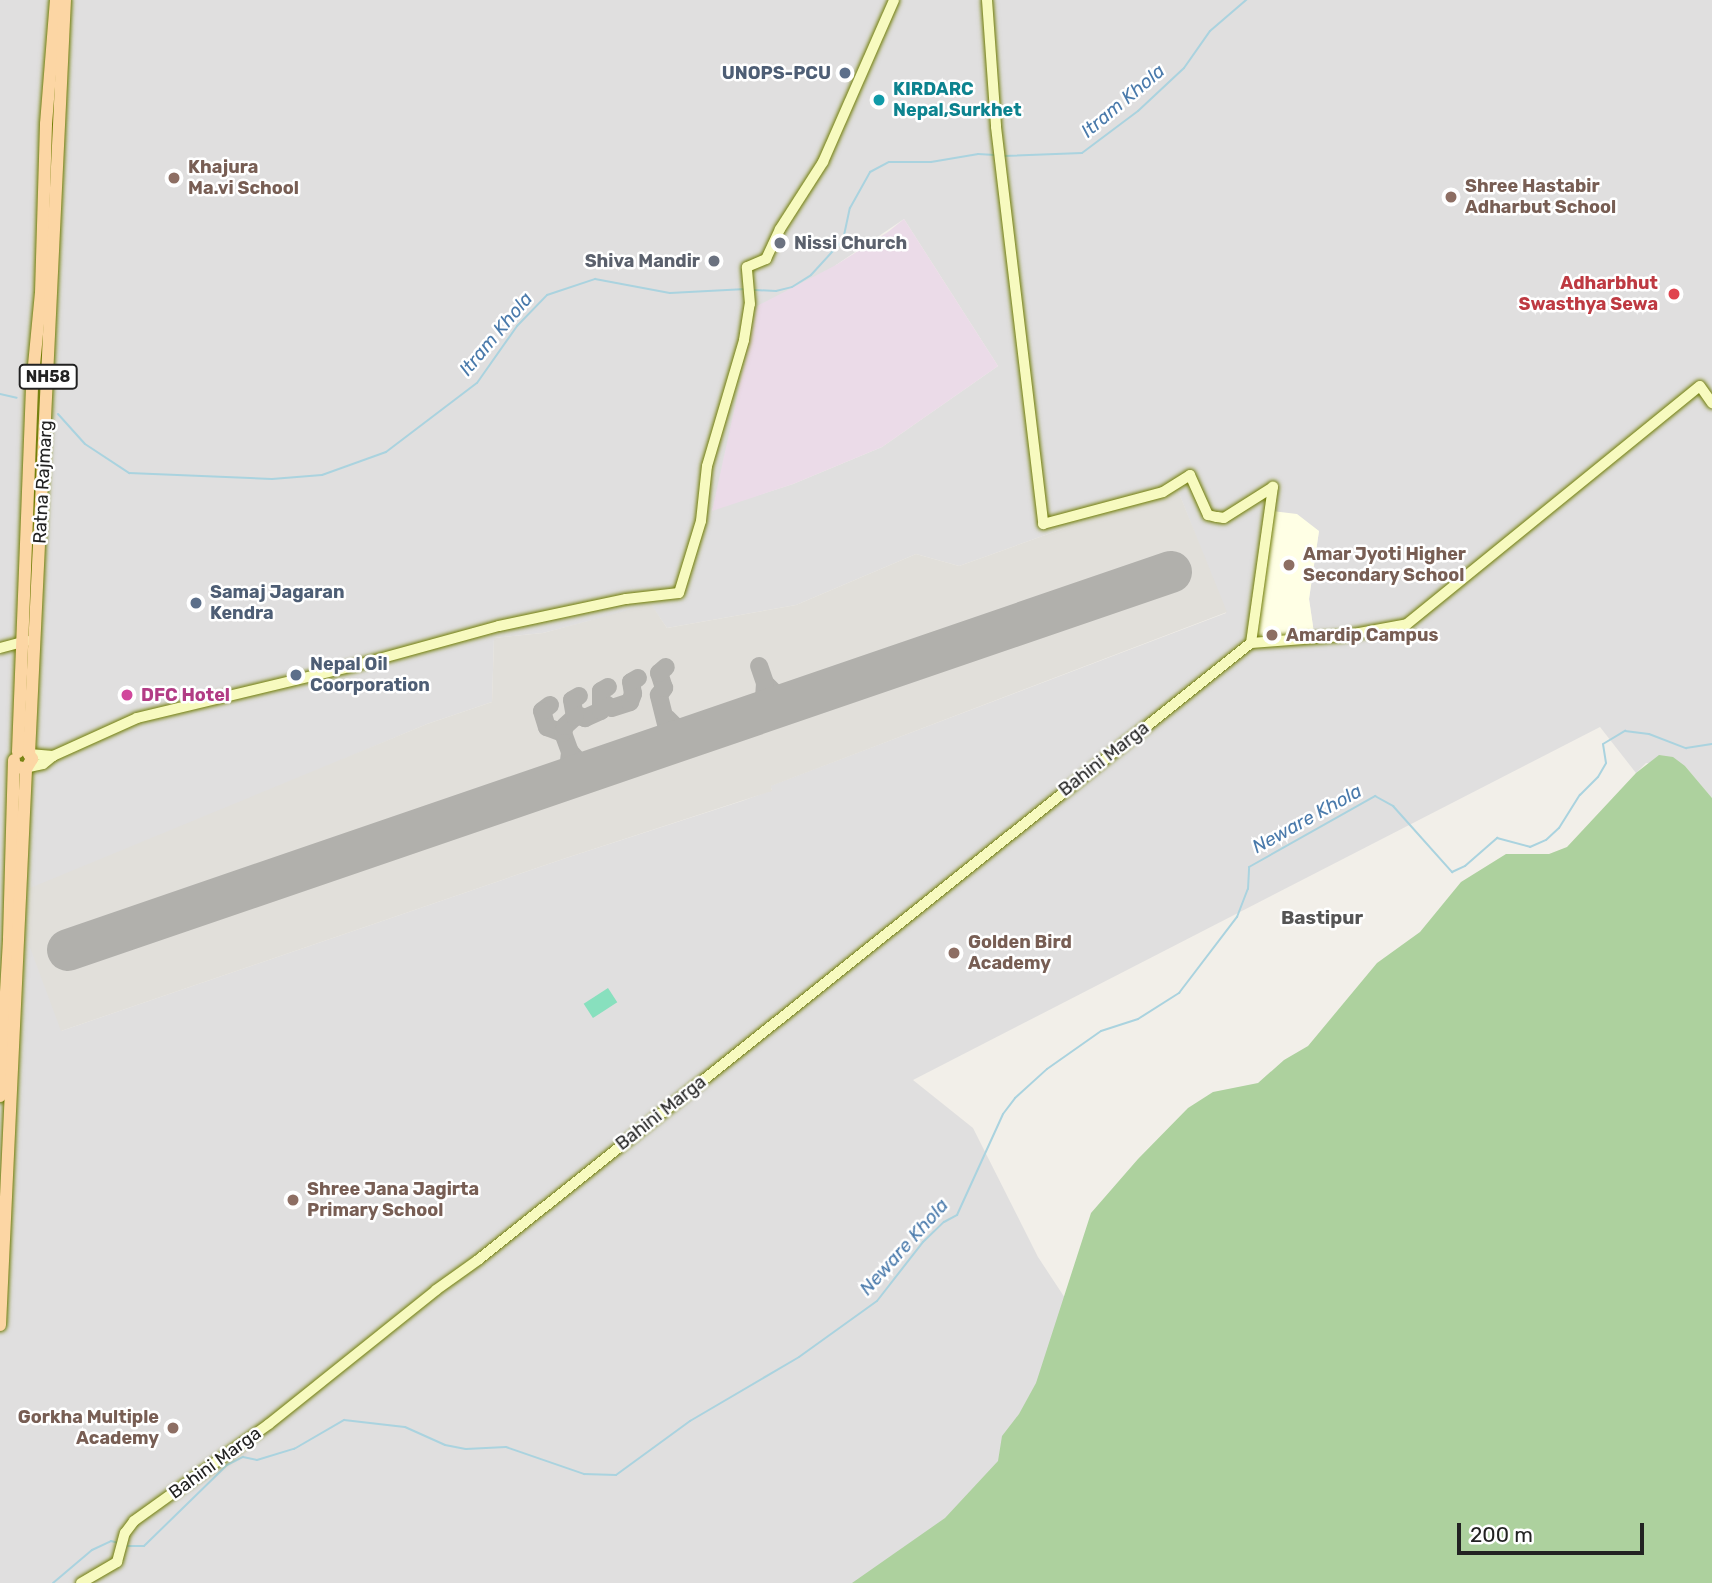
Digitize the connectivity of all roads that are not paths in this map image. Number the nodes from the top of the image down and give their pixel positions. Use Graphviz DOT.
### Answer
graph roads {
  1 [pos="56,0"];
  2 [pos="65,0"];
  3 [pos="894,0"];
  4 [pos="987,0"];
  5 [pos="35,360"];
  6 [pos="48,362"];
  7 [pos="1712,403"];
  8 [pos="30,444"];
  9 [pos="45,445"];
  10 [pos="21,641"];
  11 [pos="35,642"];
  12 [pos="1251,643"];
  13 [pos="0,648"];
  14 [pos="24,761"];
  15 [pos="0,1096"];
  16 [pos="0,1325"];
  17 [pos="80,1583"];
  1 -- 5 [label="main road, Ratna Rajmarg / NH58"];
  2 -- 6 [label="main road, Ratna Rajmarg / NH58"];
  3 -- 14 [label="street"];
  4 -- 12 [label="street"];
  5 -- 6 [label="main road"];
  5 -- 8 [label="main road, Ratna Rajmarg / NH58"];
  6 -- 9 [label="main road, Ratna Rajmarg / NH58"];
  7 -- 12 [label="street"];
  8 -- 9 [label="main road"];
  8 -- 10 [label="main road, Ratna Rajmarg / NH58"];
  9 -- 11 [label="main road, Ratna Rajmarg / NH58"];
  10 -- 11 [label="street"];
  10 -- 13 [label="street"];
  10 -- 14 [label="main road, Ratna Rajmarg / NH58"];
  11 -- 14 [label="main road, Ratna Rajmarg / NH58"];
  12 -- 17 [label="street, Bahini Marga"];
  14 -- 15 [label="main road, Ratna Rajmarg / NH58"];
  14 -- 16 [label="main road, Ratna Rajmarg / NH58"];
}
